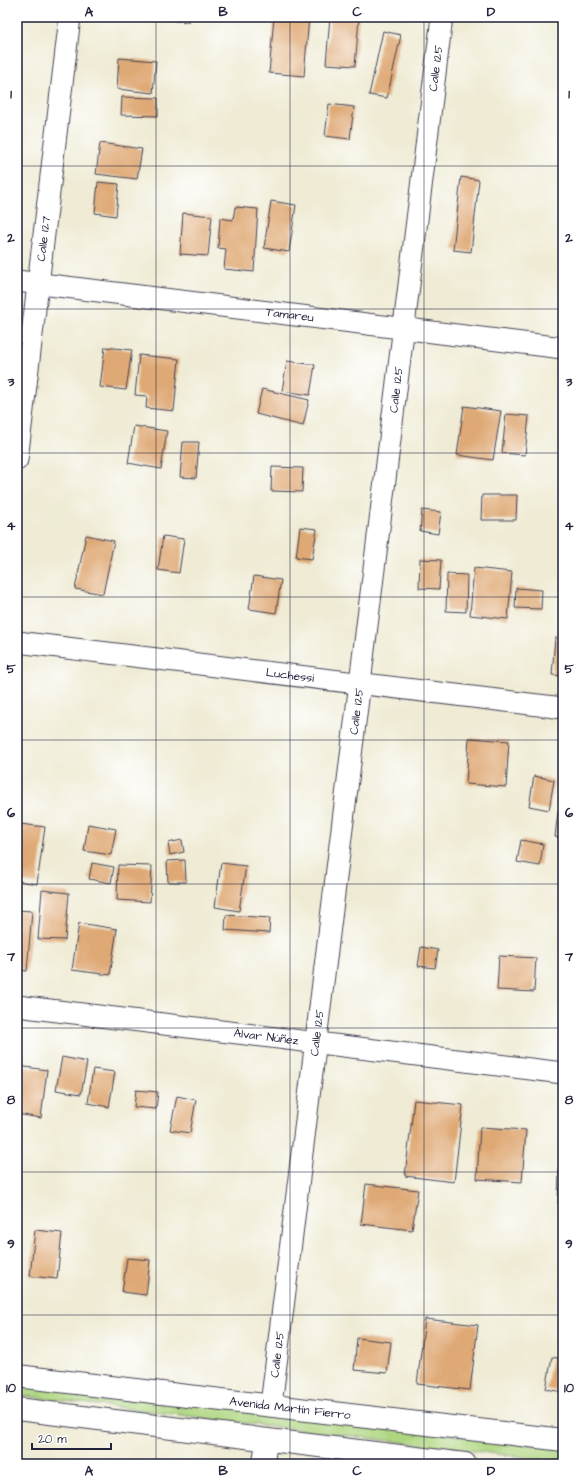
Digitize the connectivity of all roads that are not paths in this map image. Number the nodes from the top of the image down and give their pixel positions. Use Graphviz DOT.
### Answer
graph roads {
  1 [pos="70,17"];
  2 [pos="442,17"];
  3 [pos="17,281"];
  4 [pos="38,284"];
  5 [pos="403,329"];
  6 [pos="563,348"];
  7 [pos="17,460"];
  8 [pos="17,642"];
  9 [pos="360,683"];
  10 [pos="563,708"];
  11 [pos="17,1006"];
  12 [pos="316,1042"];
  13 [pos="563,1073"];
  14 [pos="17,1376"];
  15 [pos="271,1405"];
  16 [pos="17,1409"];
  17 [pos="267,1440"];
  18 [pos="563,1440"];
  19 [pos="263,1464"];
  20 [pos="465,1464"];
  1 -- 4 [label="street, Calle 127"];
  2 -- 5 [label="street, Calle 125"];
  3 -- 4 [label="street, Tamareu"];
  4 -- 5 [label="street, Tamareu"];
  4 -- 7 [label="street, Calle 127"];
  5 -- 6 [label="street, Tamareu"];
  5 -- 9 [label="street, Calle 125"];
  8 -- 9 [label="street, Luchessi"];
  9 -- 10 [label="street, Luchessi"];
  9 -- 12 [label="street, Calle 125"];
  11 -- 12 [label="street, Álvar Núñez"];
  12 -- 13 [label="street, Álvar Núñez"];
  12 -- 15 [label="street, Calle 125"];
  14 -- 15 [label="main road, Avenida Martín Fierro"];
  15 -- 18 [label="main road, Avenida Martín Fierro"];
  16 -- 17 [label="main road"];
  17 -- 19 [label="street"];
  17 -- 20 [label="main road"];
}
